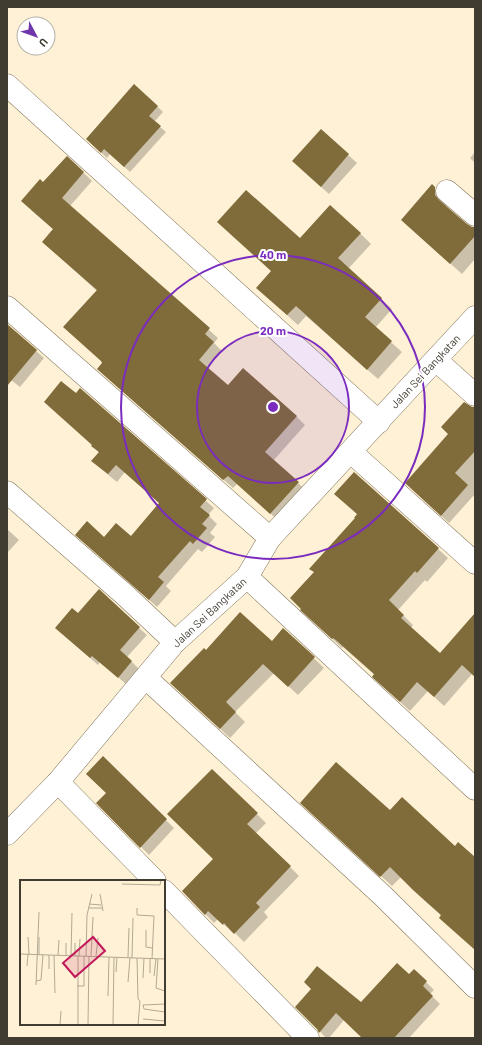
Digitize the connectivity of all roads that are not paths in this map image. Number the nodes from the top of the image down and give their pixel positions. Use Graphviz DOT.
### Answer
graph roads {
  1 [pos="7,85"];
  2 [pos="447,191"];
  3 [pos="475,215"];
  4 [pos="7,307"];
  5 [pos="475,318"];
  6 [pos="436,360"];
  7 [pos="475,395"];
  8 [pos="378,422"];
  9 [pos="351,452"];
  10 [pos="7,492"];
  11 [pos="270,538"];
  12 [pos="475,563"];
  13 [pos="247,577"];
  14 [pos="175,642"];
  15 [pos="146,678"];
  16 [pos="58,782"];
  17 [pos="475,789"];
  18 [pos="7,834"];
  19 [pos="154,880"];
  20 [pos="165,892"];
  21 [pos="475,987"];
  22 [pos="308,1038"];
  1 -- 8 [label="street"];
  2 -- 3 [label="street"];
  4 -- 11 [label="street"];
  5 -- 6 [label="street, Jalan Sei Bangkatan"];
  6 -- 7 [label="street"];
  6 -- 8 [label="street, Jalan Sei Bangkatan"];
  8 -- 9 [label="street, Jalan Sei Bangkatan"];
  9 -- 11 [label="street, Jalan Sei Bangkatan"];
  9 -- 12 [label="street"];
  10 -- 14 [label="street"];
  11 -- 13 [label="street, Jalan Sei Bangkatan"];
  13 -- 14 [label="street, Jalan Sei Bangkatan"];
  13 -- 17 [label="street"];
  14 -- 15 [label="street, Jalan Sei Bangkatan"];
  15 -- 16 [label="street, Jalan Sei Bangkatan"];
  15 -- 21 [label="street"];
  16 -- 18 [label="street, Jalan Sei Bangkatan"];
  16 -- 19 [label="street"];
  20 -- 22 [label="street"];
}
